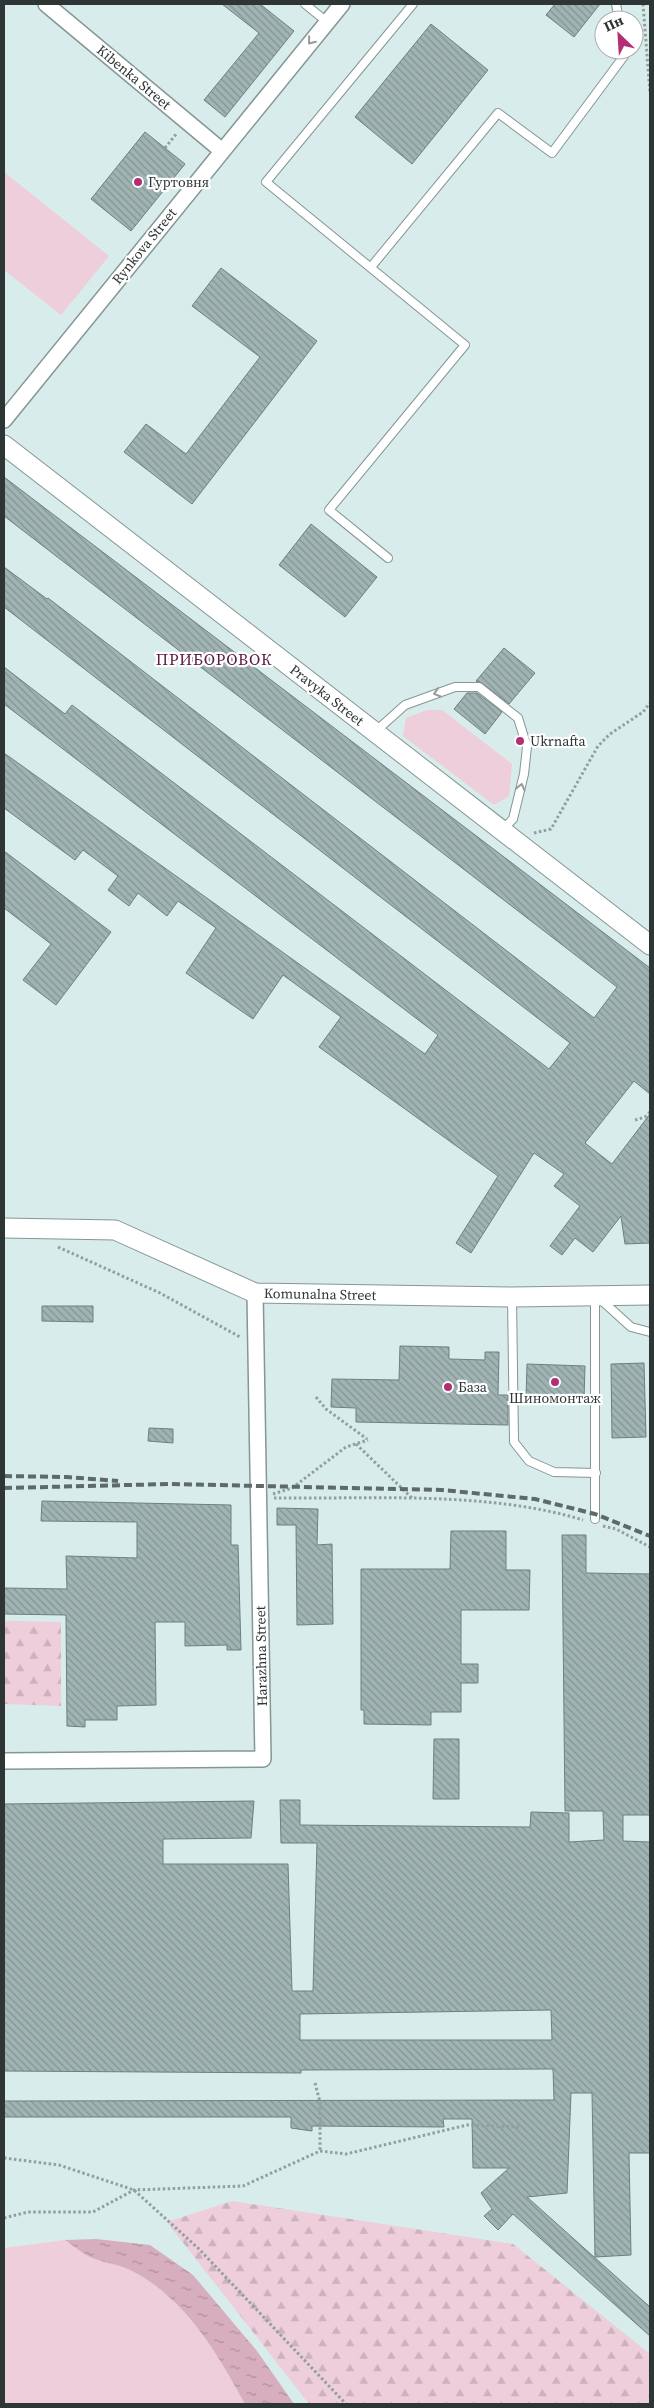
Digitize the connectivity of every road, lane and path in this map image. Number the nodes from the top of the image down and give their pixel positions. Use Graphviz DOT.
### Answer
graph roads {
  1 [pos="46,4"];
  2 [pos="305,4"];
  3 [pos="342,4"];
  4 [pos="414,4"];
  5 [pos="643,4"];
  6 [pos="327,22"];
  7 [pos="621,60"];
  8 [pos="650,92"];
  9 [pos="221,150"];
  10 [pos="371,268"];
  11 [pos="4,420"];
  12 [pos="4,445"];
  13 [pos="388,558"];
  14 [pos="650,703"];
  15 [pos="375,732"];
  16 [pos="502,830"];
  17 [pos="532,834"];
  18 [pos="650,945"];
  19 [pos="650,1112"];
  20 [pos="635,1120"];
  21 [pos="4,1228"];
  22 [pos="55,1246"];
  23 [pos="255,1293"];
  24 [pos="595,1295"];
  25 [pos="650,1295"];
  26 [pos="512,1297"];
  27 [pos="650,1332"];
  28 [pos="256,1346"];
  29 [pos="316,1397"];
  30 [pos="356,1444"];
  31 [pos="596,1473"];
  32 [pos="258,1498"];
  33 [pos="414,1500"];
  34 [pos="586,1520"];
  35 [pos="595,1521"];
  36 [pos="650,1547"];
  37 [pos="4,1762"];
  38 [pos="316,2083"];
  39 [pos="521,2126"];
  40 [pos="320,2151"];
  41 [pos="4,2158"];
  42 [pos="134,2190"];
  43 [pos="4,2218"];
  44 [pos="346,2404"];
  1 -- 9 [label="street, Kibenka Street"];
  2 -- 6 [label="lane"];
  3 -- 6 [label="street, Rynkova Street"];
  4 -- 10 [label="lane"];
  5 -- 8 [label="path"];
  6 -- 9 [label="street, Rynkova Street, one-way"];
  7 -- 10 [label="lane"];
  9 -- 11 [label="street, Rynkova Street"];
  10 -- 13 [label="lane"];
  12 -- 15 [label="street, Pravyka Street"];
  14 -- 17 [label="path"];
  15 -- 16 [label="street, Pravyka Street"];
  16 -- 15 [label="lane, one-way"];
  16 -- 18 [label="street, Pravyka Street"];
  19 -- 20 [label="path"];
  21 -- 23 [label="street, Komunalna Street"];
  22 -- 28 [label="path"];
  23 -- 26 [label="street, Komunalna Street"];
  23 -- 28 [label="street, Harazhna Street"];
  24 -- 25 [label="street, Komunalna Street"];
  24 -- 26 [label="street, Komunalna Street"];
  24 -- 27 [label="lane"];
  24 -- 31 [label="lane"];
  26 -- 31 [label="lane"];
  28 -- 32 [label="street, Harazhna Street"];
  29 -- 30 [label="path"];
  30 -- 32 [label="path"];
  30 -- 33 [label="path"];
  31 -- 35 [label="lane"];
  32 -- 33 [label="path"];
  32 -- 37 [label="street, Harazhna Street"];
  33 -- 34 [label="path"];
  35 -- 36 [label="path"];
  38 -- 40 [label="path"];
  39 -- 40 [label="path"];
  40 -- 42 [label="path"];
  41 -- 42 [label="path"];
  42 -- 43 [label="path"];
  42 -- 44 [label="path"];
}
